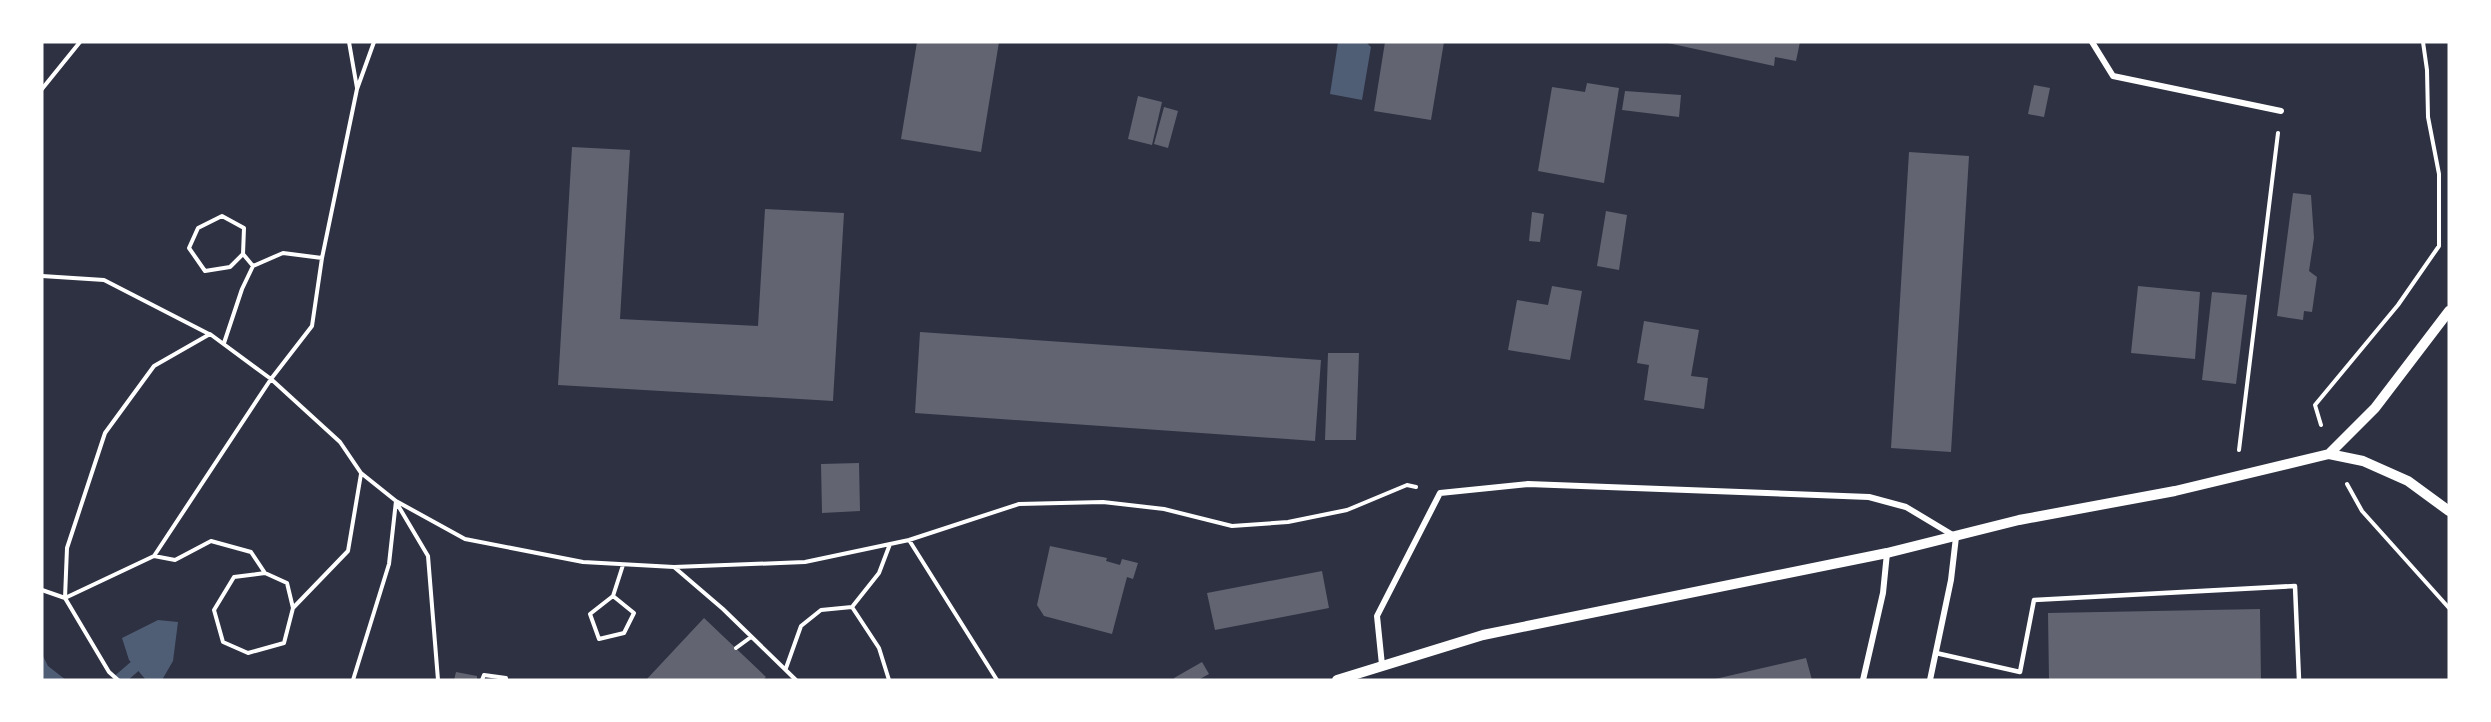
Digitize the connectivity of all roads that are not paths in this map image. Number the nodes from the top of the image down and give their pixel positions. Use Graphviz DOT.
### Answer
graph roads {
  1 [pos="2092,42"];
  2 [pos="2281,111"];
  3 [pos="2449,311"];
  4 [pos="2329,454"];
  5 [pos="2449,511"];
  6 [pos="1956,537"];
  7 [pos="1887,553"];
  8 [pos="1936,653"];
  9 [pos="1382,665"];
  10 [pos="1338,680"];
  11 [pos="1863,680"];
  12 [pos="1930,680"];
  13 [pos="2299,680"];
  1 -- 2 [label="street"];
  3 -- 4 [label="street"];
  4 -- 5 [label="street"];
  4 -- 6 [label="street"];
  6 -- 7 [label="street"];
  6 -- 8 [label="street"];
  6 -- 9 [label="street"];
  7 -- 9 [label="street"];
  7 -- 11 [label="street"];
  8 -- 12 [label="street"];
  8 -- 13 [label="lane"];
  9 -- 10 [label="street"];
}
